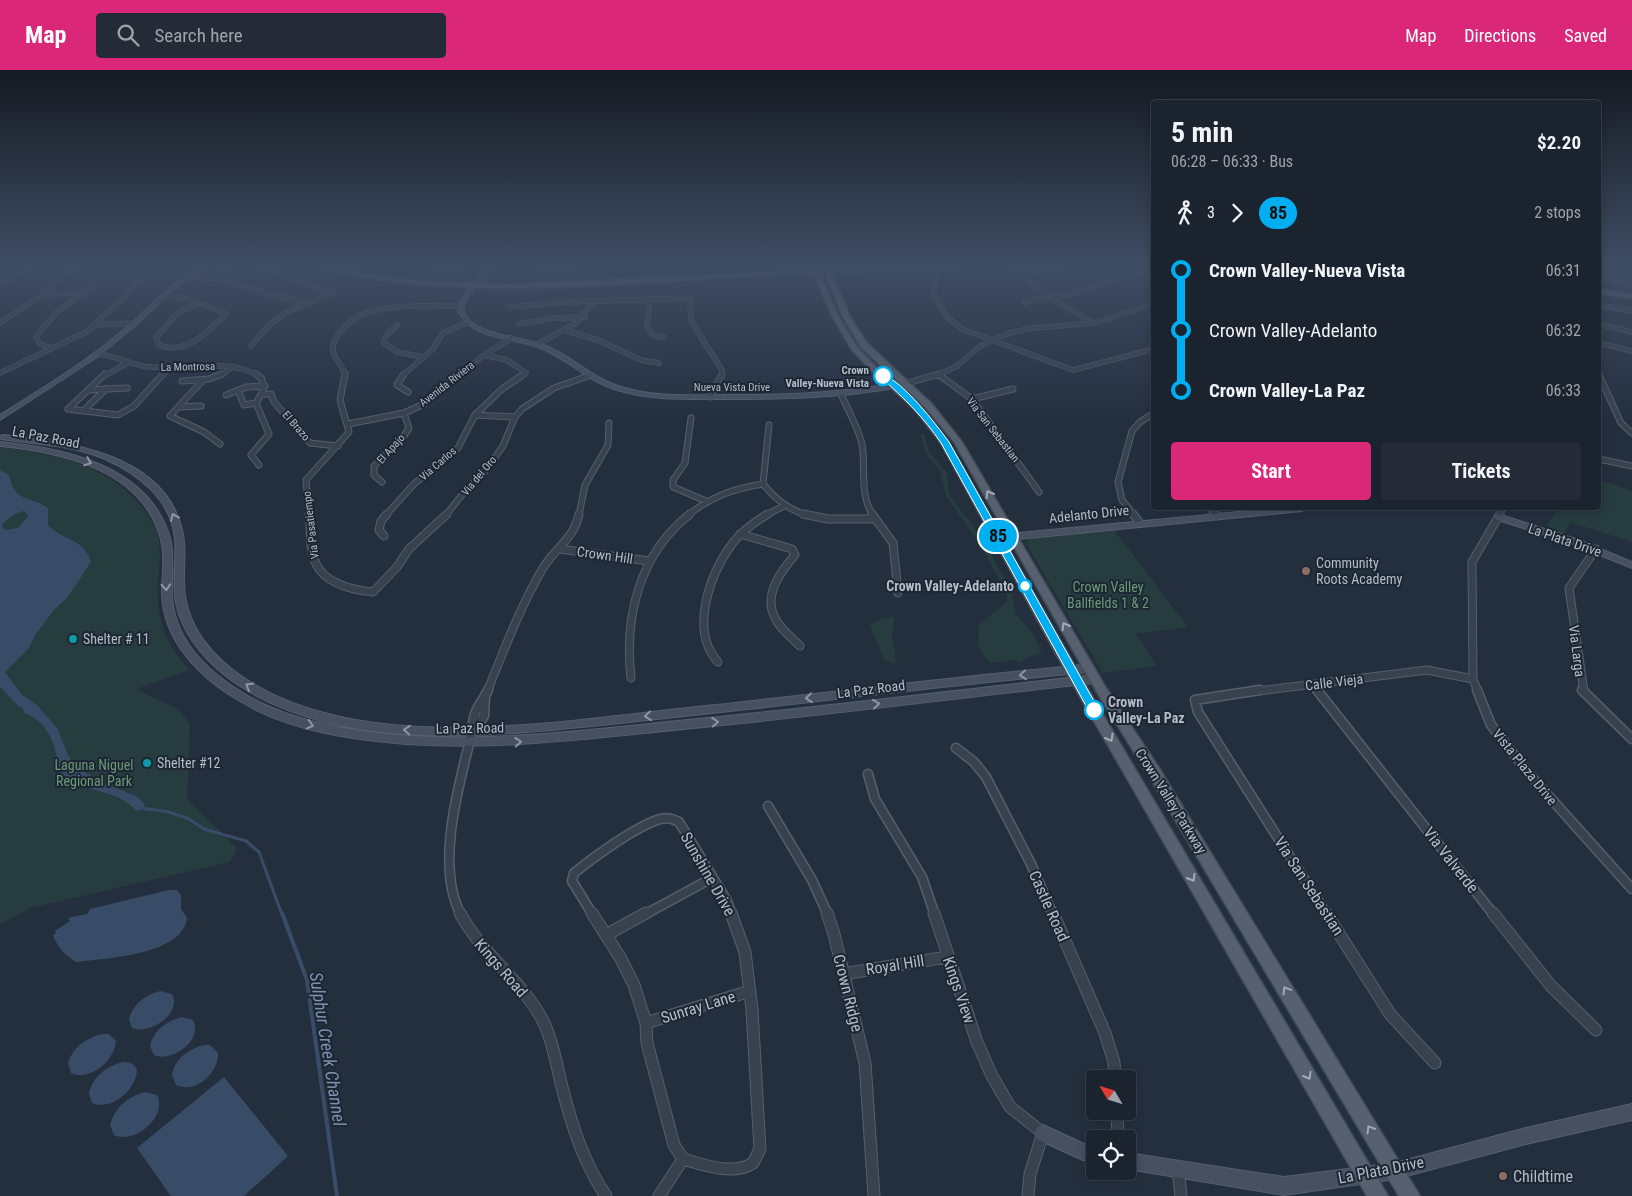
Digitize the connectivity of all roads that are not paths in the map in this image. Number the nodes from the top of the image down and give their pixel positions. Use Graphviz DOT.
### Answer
graph roads {
  1 [pos="52,318"];
  2 [pos="103,318"];
  3 [pos="141,318"];
  4 [pos="173,318"];
  5 [pos="222,318"];
  6 [pos="278,318"];
  7 [pos="357,318"];
  8 [pos="465,318"];
  9 [pos="546,318"];
  10 [pos="584,318"];
  11 [pos="648,318"];
  12 [pos="691,318"];
  13 [pos="836,318"];
  14 [pos="847,318"];
  15 [pos="949,318"];
  16 [pos="1084,318"];
  17 [pos="1113,318"];
  18 [pos="136,323"];
  19 [pos="470,323"];
  20 [pos="1093,323"];
  21 [pos="519,324"];
  22 [pos="1601,324"];
  23 [pos="95,325"];
  24 [pos="397,325"];
  25 [pos="564,330"];
  26 [pos="1632,332"];
  27 [pos="664,337"];
  28 [pos="511,338"];
  29 [pos="990,341"];
  30 [pos="1601,343"];
  31 [pos="536,344"];
  32 [pos="251,346"];
  33 [pos="52,348"];
  34 [pos="1151,350"];
  35 [pos="1632,351"];
  36 [pos="97,354"];
  37 [pos="484,354"];
  38 [pos="423,357"];
  39 [pos="127,363"];
  40 [pos="659,363"];
  41 [pos="232,367"];
  42 [pos="169,368"];
  43 [pos="0,373"];
  44 [pos="591,375"];
  45 [pos="939,375"];
  46 [pos="203,380"];
  47 [pos="1601,380"];
  48 [pos="182,381"];
  49 [pos="904,384"];
  50 [pos="265,386"];
  51 [pos="894,386"];
  52 [pos="127,388"];
  53 [pos="106,389"];
  54 [pos="1013,389"];
  55 [pos="88,390"];
  56 [pos="238,390"];
  57 [pos="408,392"];
  58 [pos="262,394"];
  59 [pos="841,394"];
  60 [pos="226,395"];
  61 [pos="710,397"];
  62 [pos="972,399"];
  63 [pos="256,402"];
  64 [pos="201,406"];
  65 [pos="180,407"];
  66 [pos="83,410"];
  67 [pos="404,413"];
  68 [pos="475,415"];
  69 [pos="1151,415"];
  70 [pos="515,417"];
  71 [pos="0,418"];
  72 [pos="691,418"];
  73 [pos="609,423"];
  74 [pos="348,424"];
  75 [pos="769,425"];
  76 [pos="1632,433"];
  77 [pos="2,441"];
  78 [pos="220,444"];
  79 [pos="338,446"];
  80 [pos="1601,459"];
  81 [pos="259,465"];
  82 [pos="1632,466"];
  83 [pos="382,482"];
  84 [pos="763,484"];
  85 [pos="1040,492"];
  86 [pos="706,501"];
  87 [pos="784,506"];
  88 [pos="1211,510"];
  89 [pos="1281,510"];
  90 [pos="1502,510"];
  91 [pos="1217,516"];
  92 [pos="1498,517"];
  93 [pos="875,519"];
  94 [pos="1139,522"];
  95 [pos="740,534"];
  96 [pos="384,536"];
  97 [pos="1013,536"];
  98 [pos="999,538"];
  99 [pos="560,549"];
  100 [pos="1596,549"];
  101 [pos="649,562"];
  102 [pos="1632,565"];
  103 [pos="373,592"];
  104 [pos="898,593"];
  105 [pos="800,646"];
  106 [pos="718,662"];
  107 [pos="1083,675"];
  108 [pos="631,678"];
  109 [pos="1473,679"];
  110 [pos="1312,684"];
  111 [pos="1195,700"];
  112 [pos="293,707"];
  113 [pos="274,715"];
  114 [pos="473,732"];
  115 [pos="1632,739"];
  116 [pos="470,744"];
  117 [pos="956,748"];
  118 [pos="868,774"];
  119 [pos="768,806"];
  120 [pos="712,878"];
  121 [pos="1632,890"];
  122 [pos="606,935"];
  123 [pos="947,957"];
  124 [pos="843,974"];
  125 [pos="750,991"];
  126 [pos="646,1024"];
  127 [pos="1596,1030"];
  128 [pos="1435,1063"];
  129 [pos="1114,1070"];
  130 [pos="1632,1112"];
  131 [pos="1043,1133"];
  132 [pos="1086,1152"];
  133 [pos="683,1159"];
  134 [pos="1136,1162"];
  135 [pos="1178,1170"];
  136 [pos="1395,1171"];
  137 [pos="1366,1176"];
  138 [pos="606,1196"];
  139 [pos="659,1196"];
  140 [pos="874,1196"];
  141 [pos="1028,1196"];
  142 [pos="1181,1196"];
  143 [pos="1378,1196"];
  144 [pos="1410,1196"];
  1 -- 33 [label="street"];
  2 -- 23 [label="street"];
  3 -- 18 [label="main road"];
  4 -- 5 [label="street"];
  6 -- 32 [label="street"];
  7 -- 74 [label="street"];
  8 -- 19 [label="main road"];
  9 -- 21 [label="street"];
  10 -- 25 [label="street"];
  11 -- 27 [label="street"];
  12 -- 61 [label="street"];
  13 -- 51 [label="main road, Crown Valley Parkway"];
  14 -- 49 [label="main road, Crown Valley Parkway"];
  15 -- 29 [label="street"];
  16 -- 20 [label="street"];
  17 -- 20 [label="street, Nueva Vista Drive"];
  18 -- 23 [label="street"];
  18 -- 36 [label="main road"];
  19 -- 28 [label="main road, Nueva Vista Drive"];
  19 -- 38 [label="street"];
  20 -- 29 [label="street, Nueva Vista Drive"];
  22 -- 26 [label="street"];
  23 -- 33 [label="street"];
  24 -- 38 [label="street"];
  25 -- 31 [label="street"];
  25 -- 40 [label="street"];
  28 -- 31 [label="main road, Nueva Vista Drive"];
  28 -- 37 [label="street, Avenida Riviera"];
  29 -- 34 [label="street"];
  29 -- 45 [label="street, Nueva Vista Drive"];
  30 -- 35 [label="street"];
  31 -- 44 [label="main road, Nueva Vista Drive"];
  33 -- 43 [label="street"];
  36 -- 39 [label="street, La Montrosa"];
  36 -- 71 [label="main road"];
  37 -- 67 [label="street, Avenida Riviera"];
  37 -- 68 [label="street, Via Carlos"];
  38 -- 57 [label="street"];
  39 -- 42 [label="street, La Montrosa"];
  39 -- 55 [label="street"];
  41 -- 42 [label="street, La Montrosa"];
  41 -- 46 [label="street"];
  41 -- 50 [label="street, La Montrosa"];
  42 -- 66 [label="street"];
  44 -- 61 [label="main road, Nueva Vista Drive"];
  44 -- 70 [label="street, Via del Oro"];
  45 -- 49 [label="street, Nueva Vista Drive"];
  45 -- 62 [label="street, Via San Sebastian"];
  46 -- 48 [label="street"];
  46 -- 65 [label="street"];
  47 -- 76 [label="street"];
  49 -- 51 [label="main road, Nueva Vista Drive"];
  97 -- 49 [label="main road, Crown Valley Parkway, one-way"];
  50 -- 56 [label="street"];
  50 -- 58 [label="street"];
  51 -- 59 [label="main road, Nueva Vista Drive"];
  51 -- 98 [label="main road, Crown Valley Parkway"];
  52 -- 53 [label="street"];
  53 -- 55 [label="street"];
  53 -- 66 [label="street"];
  54 -- 62 [label="street"];
  55 -- 66 [label="street"];
  56 -- 60 [label="street"];
  56 -- 63 [label="street"];
  58 -- 63 [label="street"];
  58 -- 79 [label="street, El Brazo"];
  59 -- 61 [label="main road, Nueva Vista Drive"];
  59 -- 93 [label="street"];
  62 -- 85 [label="street, Via San Sebastian"];
  63 -- 81 [label="street"];
  64 -- 65 [label="street"];
  65 -- 78 [label="street"];
  67 -- 74 [label="street, Avenida Riviera"];
  67 -- 83 [label="street, El Apajo"];
  68 -- 70 [label="street"];
  68 -- 96 [label="street, Via Carlos"];
  69 -- 94 [label="street"];
  70 -- 103 [label="street, Via del Oro"];
  72 -- 86 [label="street"];
  73 -- 99 [label="street, Kings Road"];
  74 -- 79 [label="street, Via Pasatiempo"];
  75 -- 84 [label="street"];
  112 -- 77 [label="main road, La Paz Road, one-way"];
  77 -- 113 [label="main road, La Paz Road, one-way"];
  79 -- 103 [label="street, Via Pasatiempo"];
  80 -- 82 [label="street"];
  84 -- 86 [label="street"];
  84 -- 87 [label="street"];
  86 -- 101 [label="street"];
  87 -- 93 [label="street"];
  87 -- 95 [label="street"];
  88 -- 91 [label="street"];
  89 -- 91 [label="main road, Adelanto Drive"];
  90 -- 92 [label="street, Vista Plaza Drive"];
  91 -- 94 [label="main road, Adelanto Drive"];
  92 -- 100 [label="main road, La Plata Drive"];
  92 -- 109 [label="street, Vista Plaza Drive"];
  93 -- 104 [label="street"];
  94 -- 97 [label="main road, Adelanto Drive"];
  95 -- 105 [label="street"];
  95 -- 106 [label="street"];
  97 -- 98 [label="main road, Adelanto Drive"];
  107 -- 97 [label="main road, Crown Valley Parkway, one-way"];
  98 -- 107 [label="main road, Crown Valley Parkway"];
  99 -- 101 [label="street, Crown Hill"];
  99 -- 114 [label="street, Kings Road"];
  100 -- 102 [label="main road, La Plata Drive"];
  100 -- 115 [label="street, Via Larga"];
  101 -- 108 [label="street"];
  107 -- 114 [label="main road, La Paz Road, one-way"];
  116 -- 107 [label="main road, La Paz Road, one-way"];
  136 -- 107 [label="main road, Crown Valley Parkway, one-way"];
  107 -- 137 [label="main road, Crown Valley Parkway, one-way"];
  109 -- 110 [label="street, Calle Vieja"];
  109 -- 121 [label="street, Vista Plaza Drive"];
  110 -- 111 [label="street, Calle Vieja"];
  110 -- 127 [label="street, Via Valverde"];
  111 -- 128 [label="street, Via San Sebastian"];
  112 -- 113 [label="main road"];
  114 -- 112 [label="main road, La Paz Road, one-way"];
  113 -- 116 [label="main road, La Paz Road, one-way"];
  114 -- 116 [label="street, Kings Road"];
  116 -- 138 [label="street, Kings Road"];
  117 -- 129 [label="street, Castle Road"];
  118 -- 123 [label="street, Kings View"];
  119 -- 124 [label="street, Crown Ridge"];
  120 -- 122 [label="street"];
  120 -- 122 [label="street, Sunshine Drive"];
  120 -- 125 [label="street, Sunshine Drive"];
  122 -- 126 [label="street, Sunshine Drive"];
  123 -- 124 [label="street, Royal Hill"];
  123 -- 131 [label="street, Kings View"];
  124 -- 140 [label="street, Crown Ridge"];
  125 -- 126 [label="street, Sunray Lane"];
  125 -- 133 [label="street, Sunshine Drive"];
  126 -- 133 [label="street, Sunshine Drive"];
  130 -- 136 [label="main road, La Plata Drive"];
  131 -- 132 [label="main road"];
  131 -- 141 [label="street"];
  133 -- 139 [label="street"];
  134 -- 135 [label="main road, La Plata Drive"];
  135 -- 137 [label="main road, La Plata Drive"];
  135 -- 142 [label="street"];
  136 -- 137 [label="main road, La Plata Drive"];
  136 -- 144 [label="main road, Crown Valley Parkway"];
  137 -- 143 [label="main road, Crown Valley Parkway"];
}
